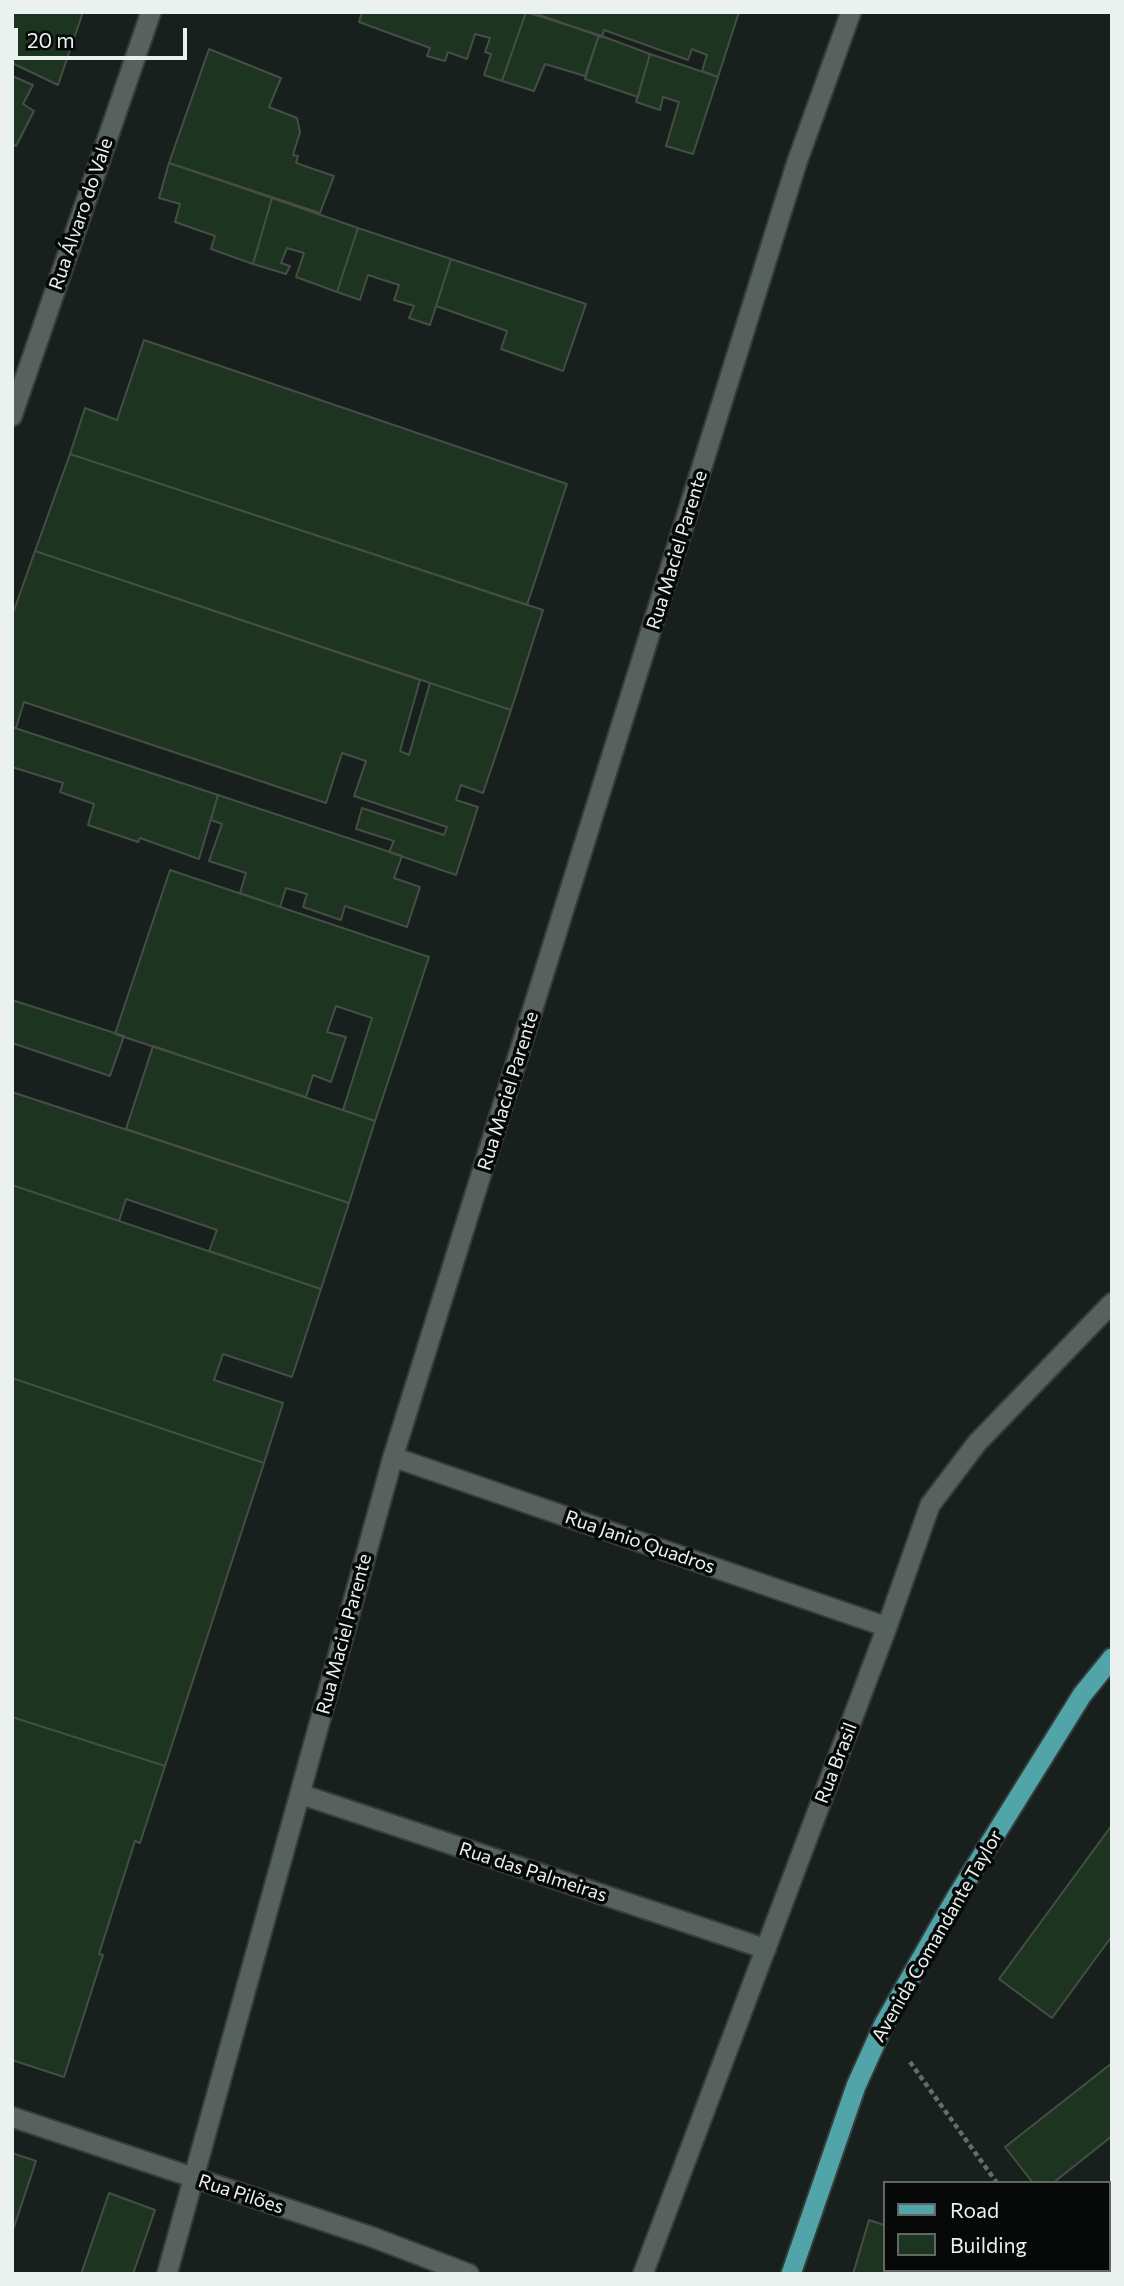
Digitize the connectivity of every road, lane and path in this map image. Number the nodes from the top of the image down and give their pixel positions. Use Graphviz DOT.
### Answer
graph roads {
  1 [pos="150,12"];
  2 [pos="851,12"];
  3 [pos="12,416"];
  4 [pos="1112,1303"];
  5 [pos="393,1457"];
  6 [pos="887,1627"];
  7 [pos="1112,1658"];
  8 [pos="300,1794"];
  9 [pos="766,1949"];
  10 [pos="884,2024"];
  11 [pos="12,2117"];
  12 [pos="194,2178"];
  13 [pos="996,2181"];
  14 [pos="167,2274"];
  15 [pos="469,2274"];
  16 [pos="643,2274"];
  17 [pos="791,2274"];
  1 -- 3 [label="street, Rua Álvaro do Vale"];
  2 -- 5 [label="street, Rua Maciel Parente"];
  4 -- 6 [label="street, Rua Brasil"];
  5 -- 6 [label="street, Rua Janio Quadros"];
  5 -- 8 [label="street, Rua Maciel Parente"];
  6 -- 9 [label="street, Rua Brasil"];
  7 -- 10 [label="main road, Avenida Comandante Taylor"];
  8 -- 9 [label="street, Rua das Palmeiras"];
  8 -- 12 [label="street, Rua Maciel Parente"];
  9 -- 16 [label="street, Rua Brasil"];
  10 -- 13 [label="path"];
  10 -- 17 [label="main road, Avenida Comandante Taylor"];
  11 -- 12 [label="street, Rua Pilões"];
  12 -- 14 [label="street, Rua Maciel Parente"];
  12 -- 15 [label="street, Rua Pilões"];
}
